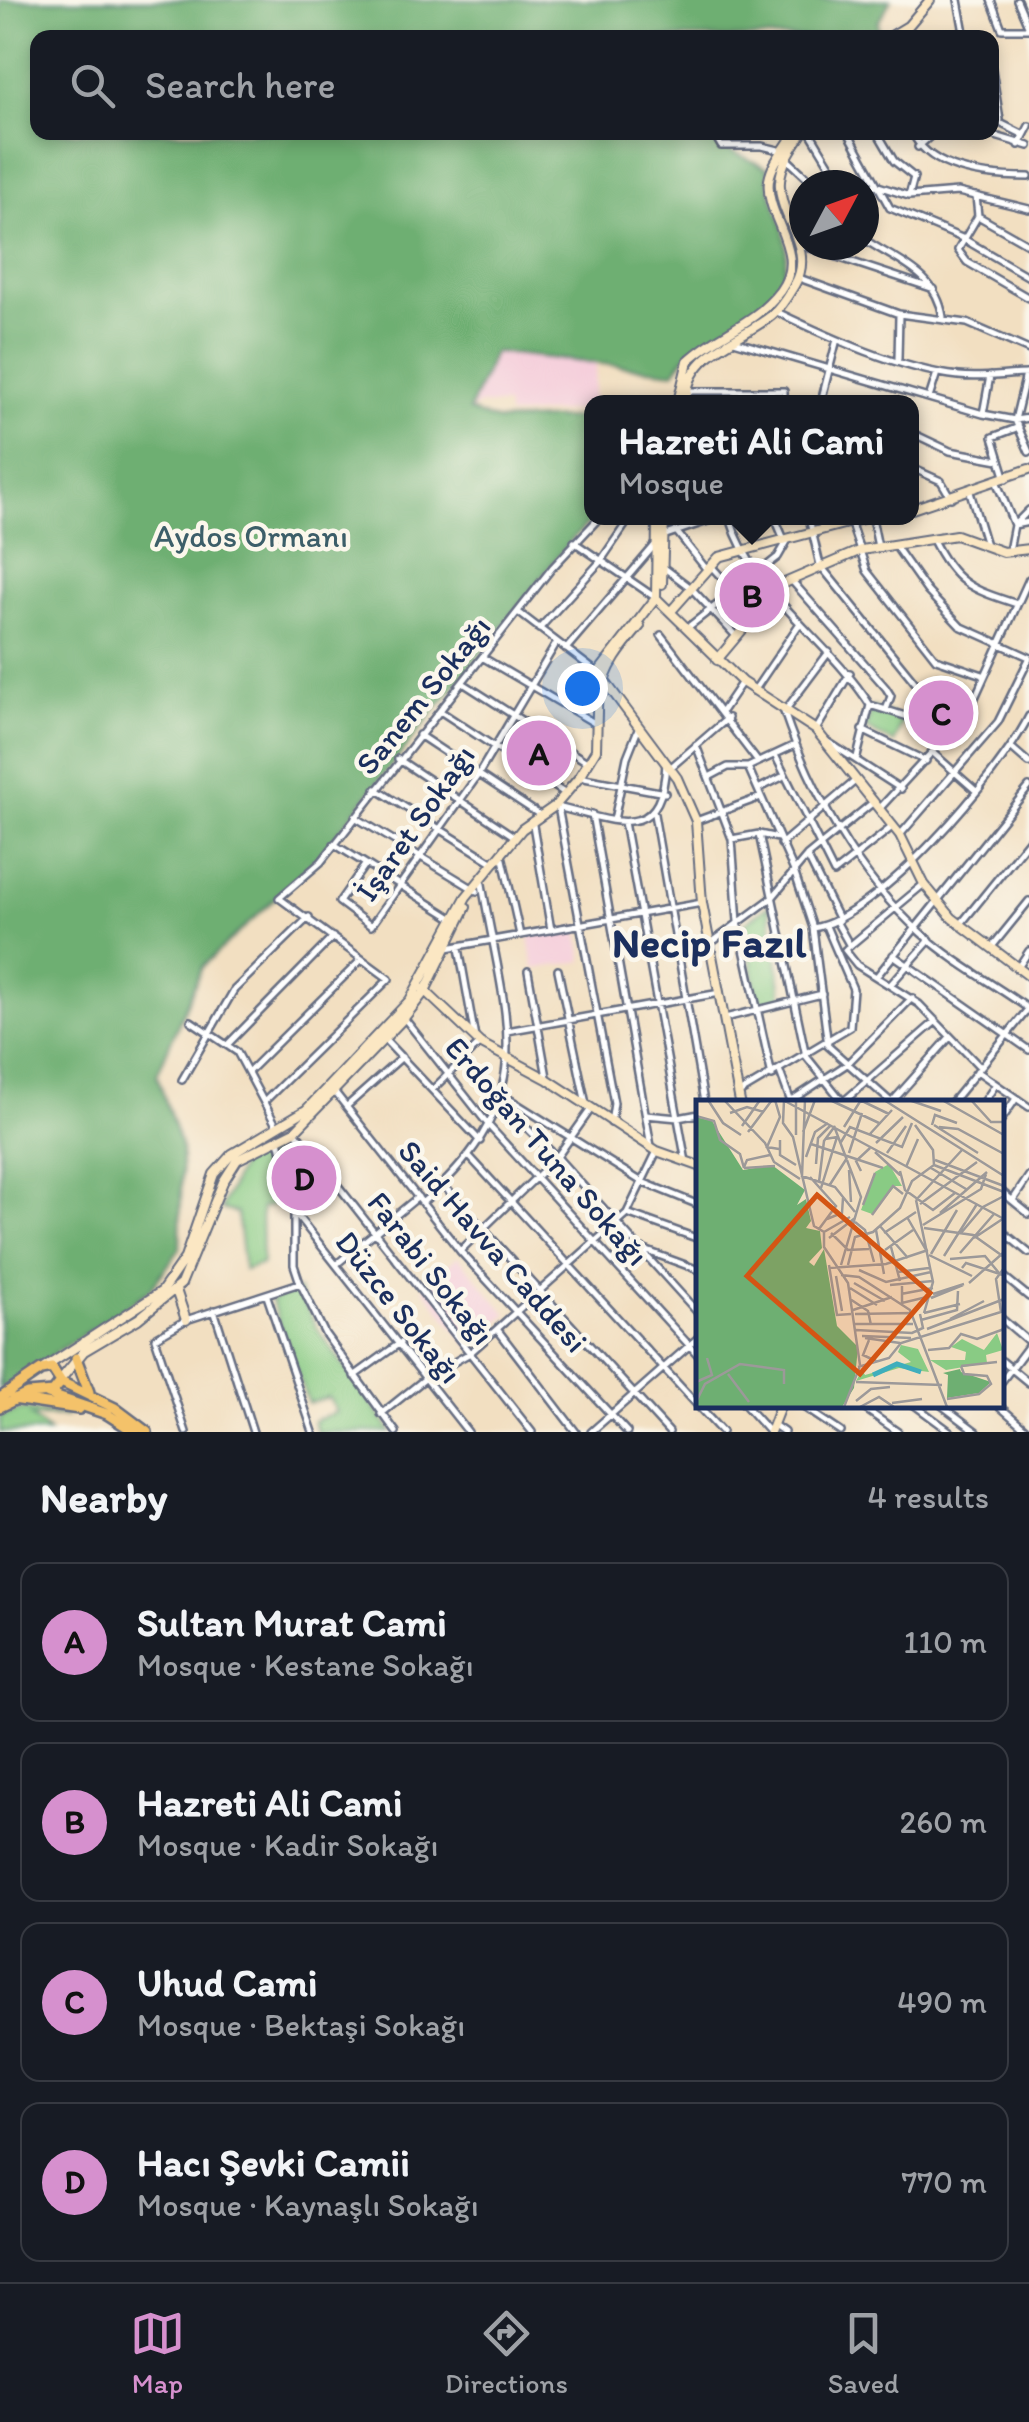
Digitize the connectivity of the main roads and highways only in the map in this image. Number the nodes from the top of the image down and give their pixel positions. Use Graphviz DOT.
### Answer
graph roads {
  1 [pos="930,0"];
  2 [pos="908,30"];
  3 [pos="792,140"];
  4 [pos="799,140"];
  5 [pos="785,155"];
  6 [pos="683,395"];
  7 [pos="685,395"];
  8 [pos="1029,469"];
  9 [pos="919,508"];
  10 [pos="661,525"];
  11 [pos="828,525"];
  12 [pos="660,540"];
  13 [pos="1029,548"];
  14 [pos="658,600"];
  15 [pos="672,610"];
  16 [pos="718,660"];
  17 [pos="601,676"];
  18 [pos="556,806"];
  19 [pos="498,861"];
  20 [pos="477,888"];
  21 [pos="1029,976"];
  22 [pos="422,989"];
  23 [pos="333,1088"];
  24 [pos="738,1100"];
  25 [pos="275,1135"];
  26 [pos="696,1165"];
  27 [pos="176,1290"];
  28 [pos="186,1320"];
  29 [pos="76,1358"];
  30 [pos="42,1370"];
  31 [pos="61,1380"];
  32 [pos="45,1393"];
  33 [pos="90,1394"];
  34 [pos="0,1398"];
  35 [pos="13,1400"];
  36 [pos="0,1407"];
  37 [pos="96,1409"];
  38 [pos="135,1432"];
  39 [pos="147,1432"];
  1 -- 2 [label="main road"];
  3 -- 5 [label="main road"];
  4 -- 5 [label="main road"];
  5 -- 6 [label="main road"];
  5 -- 7 [label="main road"];
  8 -- 9 [label="main road"];
  10 -- 12 [label="main road"];
  11 -- 15 [label="main road"];
  12 -- 14 [label="main road"];
  12 -- 14 [label="main road"];
  13 -- 16 [label="main road"];
  14 -- 15 [label="main road"];
  14 -- 17 [label="main road"];
  15 -- 16 [label="main road"];
  16 -- 21 [label="main road"];
  17 -- 18 [label="main road"];
  17 -- 18 [label="main road"];
  17 -- 24 [label="main road"];
  18 -- 19 [label="main road"];
  18 -- 19 [label="main road"];
  19 -- 20 [label="main road"];
  20 -- 22 [label="main road"];
  20 -- 22 [label="main road"];
  22 -- 23 [label="main road"];
  22 -- 23 [label="main road"];
  22 -- 26 [label="main road"];
  23 -- 25 [label="main road"];
  25 -- 27 [label="main road"];
  25 -- 30 [label="main road"];
  27 -- 28 [label="main road"];
  27 -- 29 [label="main road"];
  29 -- 31 [label="main road"];
  29 -- 33 [label="main road"];
  30 -- 31 [label="main road"];
  30 -- 32 [label="main road"];
  30 -- 34 [label="main road"];
  31 -- 32 [label="main road"];
  31 -- 33 [label="main road"];
  32 -- 35 [label="main road"];
  32 -- 37 [label="main road"];
  33 -- 39 [label="main road"];
  35 -- 36 [label="main road"];
  35 -- 37 [label="main road"];
  37 -- 38 [label="main road"];
}
